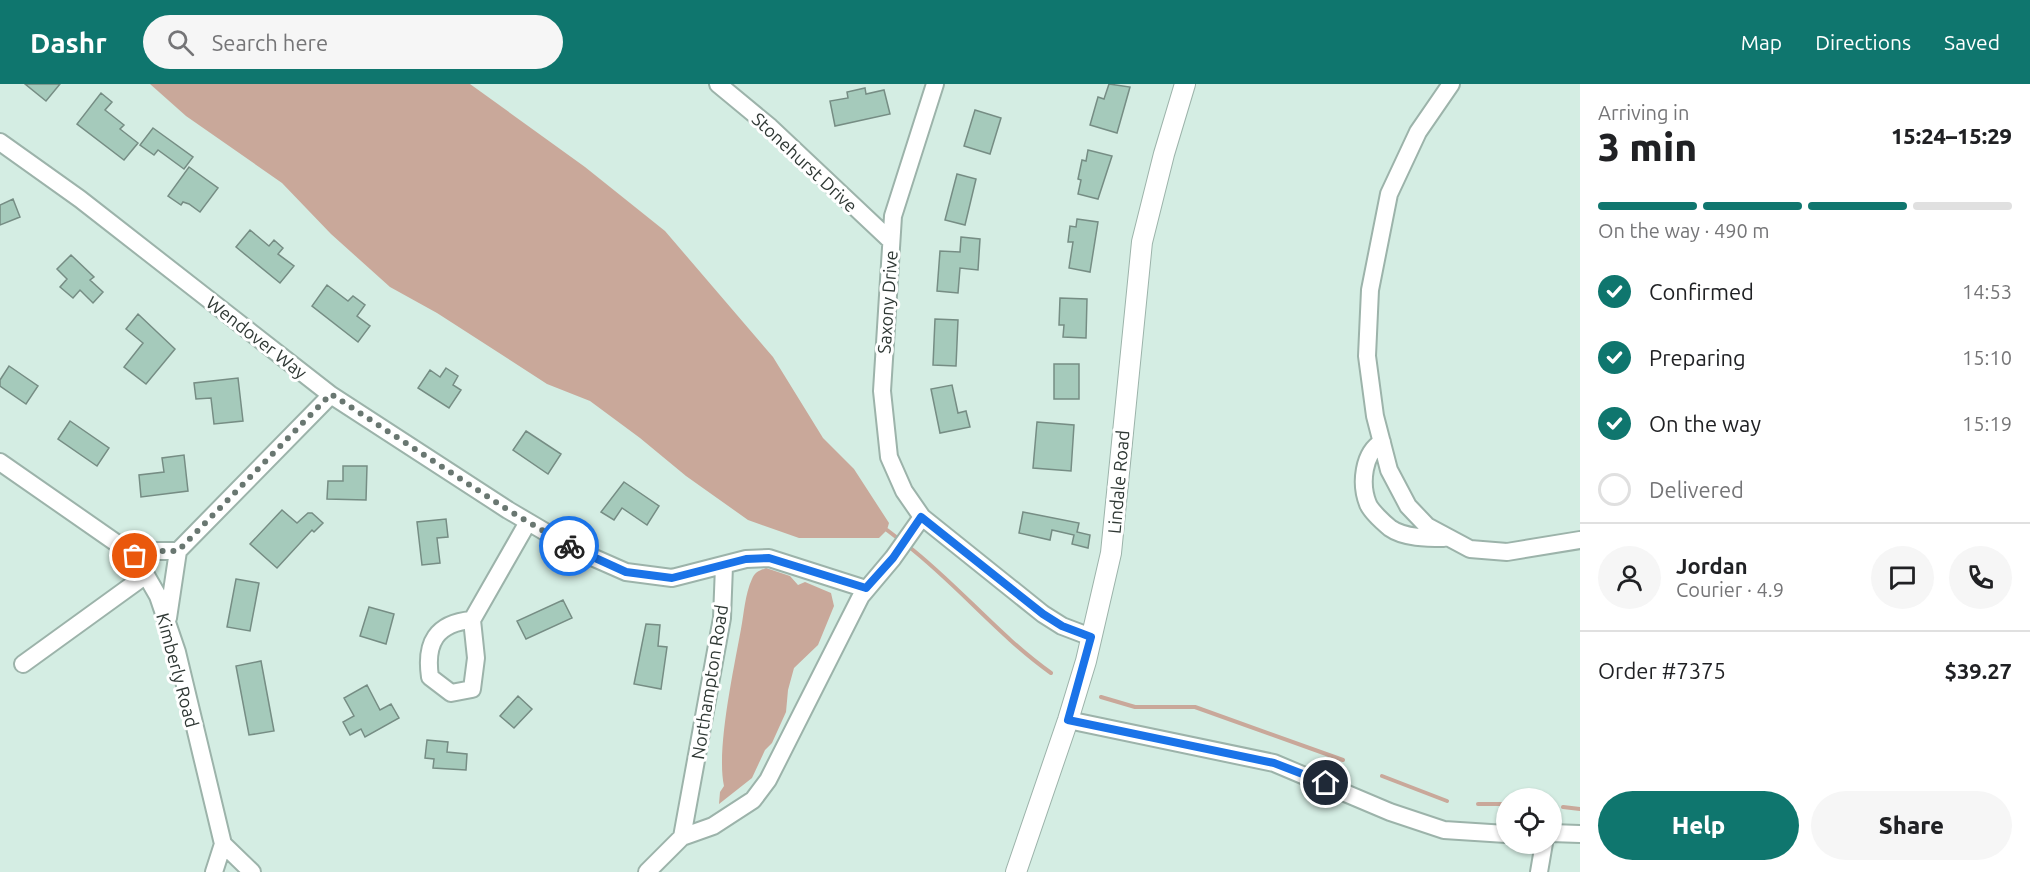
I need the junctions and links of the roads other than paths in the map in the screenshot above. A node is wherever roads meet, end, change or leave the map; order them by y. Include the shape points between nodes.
1 (718, 84) edge
2 (935, 84) edge
3 (1185, 84) edge
4 (1451, 84) edge
5 (0, 142) edge
6 (891, 241) junction
7 (331, 394) junction
8 (1382, 442) junction
9 (0, 462) edge
10 (528, 522) junction
11 (917, 523) junction
12 (1446, 538) junction
13 (1580, 540) edge
14 (128, 551) junction
15 (178, 551) junction
16 (724, 566) junction
17 (146, 575) junction
18 (866, 588) junction
19 (472, 620) dead end
20 (167, 622) junction
21 (1091, 637) junction
22 (22, 664) dead end
23 (1068, 720) junction
24 (1496, 833) edge
25 (1562, 833) edge
26 (1580, 834) edge
27 (682, 837) junction
28 (223, 844) junction
29 (1542, 854) edge
30 (214, 872) edge
31 (252, 872) edge
32 (647, 872) edge
33 (1016, 872) edge
34 (1539, 872) edge

1 - 6 street, Stonehurst Drive via 770,127
2 - 6 street, Saxony Drive via 893,216
3 - 21 street, Lindale Road via 1142,242 1111,553
4 - 8 street via 1418,132 1389,194 1370,290 1367,356 1374,416
5 - 7 street, Wendover Way via 80,199
6 - 11 street, Saxony Drive via 882,391 888,450
7 - 10 street, Wendover Way
7 - 15 street
8 - 12 street via 1389,470 1408,506 1427,526
8 - 12 street via 1372,448 1368,458 1363,483 1369,506 1391,529 1422,538
9 - 14 street, Kimberly Road
10 - 16 street, Wendover Way via 576,550 626,572 672,578
10 - 19 street
11 - 18 street
11 - 21 street via 1043,614
12 - 13 street via 1470,549 1507,552
14 - 15 street
14 - 17 street, Kimberly Road
15 - 20 street
16 - 18 street via 746,559 769,558
16 - 27 street, Northampton Road via 722,618
17 - 20 street, Kimberly Road
17 - 22 street
18 - 27 street via 768,780 753,800 713,826
20 - 28 street, Kimberly Road
21 - 23 street, Lindale Road
23 - 24 street via 1274,763 1390,812 1444,830
23 - 33 street, Lindale Road
25 - 26 street
27 - 32 street
28 - 30 street
28 - 31 street
29 - 34 street

